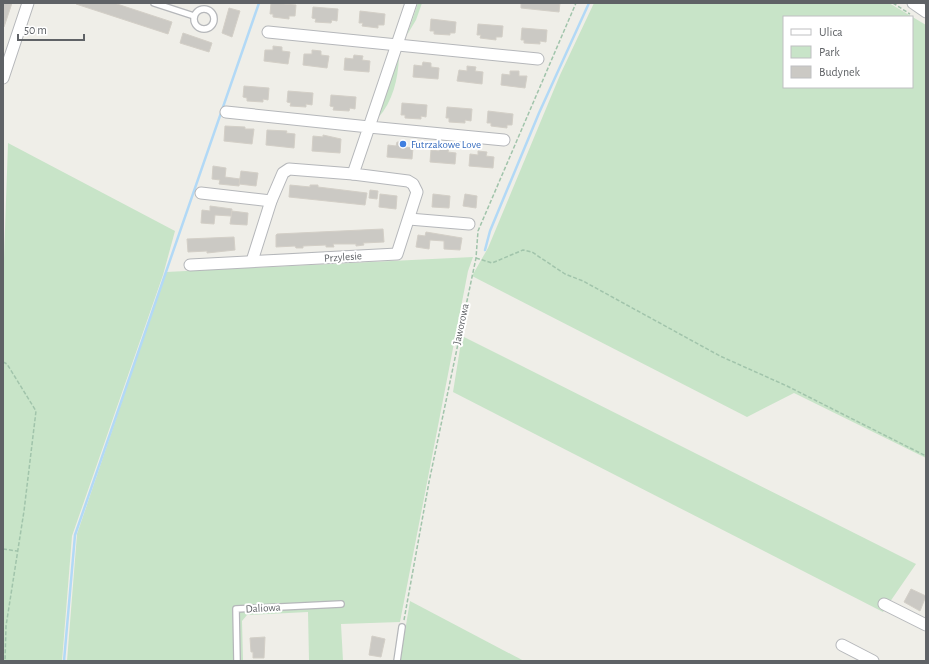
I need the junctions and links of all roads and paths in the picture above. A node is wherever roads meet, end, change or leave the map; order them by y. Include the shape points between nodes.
1 (28, 3) edge
2 (154, 3) edge
3 (411, 3) edge
4 (576, 3) edge
5 (913, 3) edge
6 (926, 12) edge
7 (194, 16) dead end
8 (268, 32) dead end
9 (397, 45) junction
10 (538, 59) dead end
11 (3, 78) edge
12 (226, 112) dead end
13 (369, 127) junction
14 (504, 140) dead end
15 (353, 174) junction
16 (201, 193) dead end
17 (271, 200) junction
18 (409, 219) junction
19 (469, 224) dead end
20 (476, 258) junction
21 (252, 261) junction
22 (190, 265) dead end
23 (3, 362) edge
24 (926, 456) edge
25 (3, 549) edge
26 (17, 551) junction
27 (341, 604) dead end
28 (884, 604) dead end
29 (926, 625) edge
30 (402, 627) joint
31 (842, 645) dead end
32 (5, 661) edge
33 (237, 661) edge
34 (397, 661) edge
35 (873, 661) edge

1 - 11 street
2 - 7 lane
3 - 9 street
4 - 20 path, Jaworowa via 481,221
5 - 6 street
8 - 9 street
9 - 10 street
9 - 13 street
12 - 13 street
13 - 14 street
13 - 15 street
15 - 17 street, Przylesie via 286,170 278,181
15 - 18 street, Przylesie via 408,181 413,184 417,192
16 - 17 street
17 - 21 street, Przylesie
18 - 19 street
18 - 21 street, Przylesie via 397,254
20 - 24 path via 492,263 523,250 532,252 565,274 583,281 720,356
20 - 30 path, Jaworowa via 429,482
21 - 22 street, Przylesie
23 - 26 path via 7,364 36,410
25 - 26 path
26 - 32 path via 6,626
27 - 33 lane, Daliowa via 236,609
28 - 29 street
30 - 34 lane
31 - 35 street

